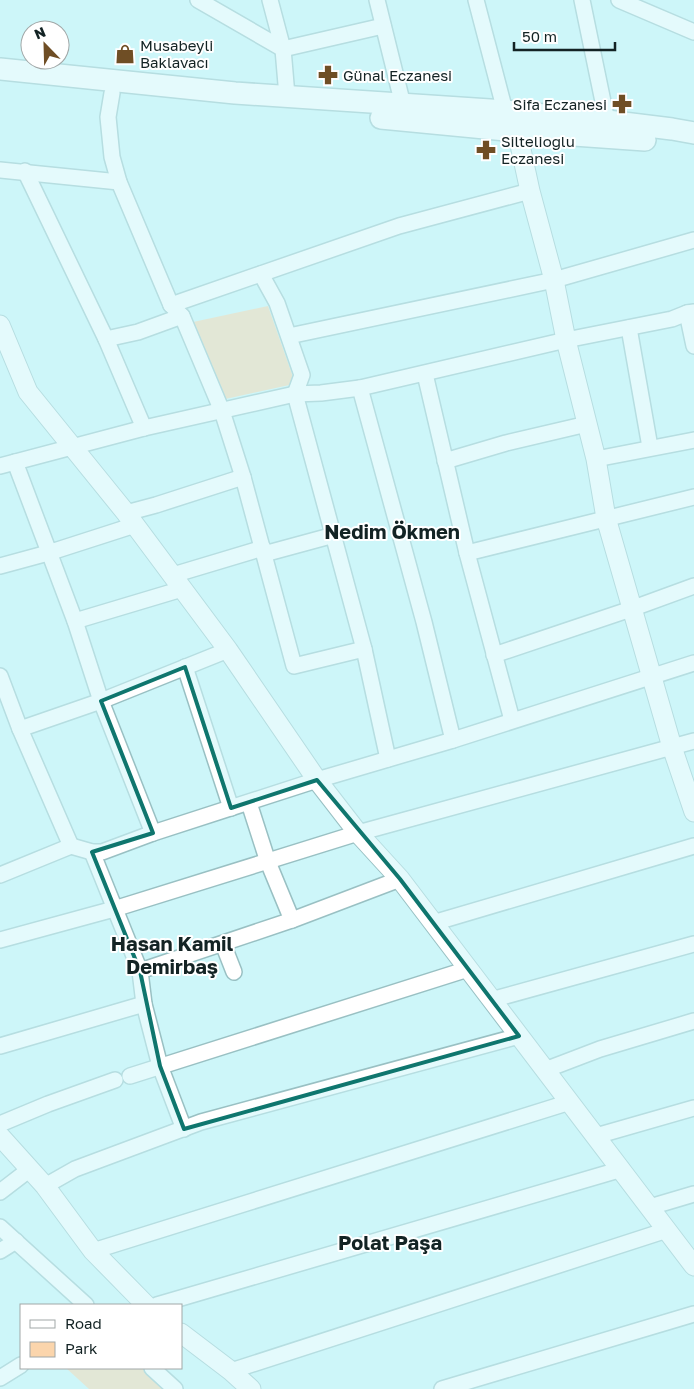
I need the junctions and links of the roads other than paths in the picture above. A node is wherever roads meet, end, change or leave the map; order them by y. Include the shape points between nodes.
1 (198, 0) edge
2 (270, 0) edge
3 (377, 0) edge
4 (476, 0) edge
5 (582, 0) edge
6 (619, 0) edge
7 (644, 0) edge
8 (651, 0) edge
9 (383, 26) junction
10 (694, 32) edge
11 (283, 49) junction
12 (0, 69) edge
13 (0, 82) edge
14 (112, 93) junction
15 (287, 96) junction
16 (403, 105) junction
17 (505, 111) junction
18 (607, 121) junction
19 (517, 131) junction
20 (694, 133) edge
21 (694, 147) edge
22 (0, 170) edge
23 (25, 172) junction
24 (119, 182) junction
25 (530, 191) junction
26 (694, 240) edge
27 (262, 274) junction
28 (554, 280) junction
29 (171, 304) junction
30 (690, 312) edge
31 (182, 316) junction
32 (0, 325) edge
33 (629, 328) junction
34 (290, 336) junction
35 (106, 339) junction
36 (566, 340) junction
37 (694, 346) edge
38 (425, 374) junction
39 (360, 388) junction
40 (295, 394) junction
41 (222, 411) junction
42 (587, 424) junction
43 (144, 428) junction
44 (694, 440) edge
45 (72, 447) junction
46 (650, 447) junction
47 (596, 459) junction
48 (446, 461) junction
49 (16, 462) junction
50 (0, 466) edge
51 (243, 477) junction
52 (694, 497) edge
53 (606, 518) junction
54 (131, 519) junction
55 (334, 535) junction
56 (264, 551) junction
57 (48, 553) junction
58 (467, 553) junction
59 (0, 566) edge
60 (177, 582) junction
61 (694, 586) edge
62 (632, 609) junction
63 (75, 621) junction
64 (364, 649) junction
65 (228, 650) junction
66 (494, 655) junction
67 (694, 663) edge
68 (185, 668) junction
69 (0, 676) edge
70 (652, 676) junction
71 (100, 701) junction
72 (512, 720) junction
73 (20, 729) junction
74 (453, 740) junction
75 (694, 741) edge
76 (672, 748) junction
77 (388, 759) junction
78 (317, 780) junction
79 (249, 803) junction
80 (231, 808) junction
81 (694, 812) edge
82 (153, 833) junction
83 (358, 833) junction
84 (71, 846) junction
85 (694, 846) edge
86 (92, 852) junction
87 (268, 862) junction
88 (0, 875) edge
89 (400, 880) junction
90 (114, 909) junction
91 (292, 920) junction
92 (433, 923) junction
93 (0, 940) edge
94 (223, 944) junction
95 (694, 944) edge
96 (468, 969) junction
97 (140, 971) junction
98 (234, 972) dead end
99 (491, 1000) junction
100 (144, 1004) junction
101 (694, 1021) edge
102 (519, 1036) junction
103 (0, 1046) edge
104 (160, 1066) junction
105 (546, 1070) junction
106 (130, 1076) dead end
107 (115, 1080) dead end
108 (570, 1102) junction
109 (694, 1108) edge
110 (0, 1124) edge
111 (184, 1129) junction
112 (0, 1136) edge
113 (596, 1136) junction
114 (30, 1169) junction
115 (622, 1169) junction
116 (45, 1186) junction
117 (0, 1192) edge
118 (694, 1194) edge
119 (650, 1207) junction
120 (0, 1227) edge
121 (667, 1230) junction
122 (16, 1242) junction
123 (0, 1251) edge
124 (93, 1251) junction
125 (694, 1266) edge
126 (85, 1304) edge
127 (145, 1304) edge
128 (160, 1304) edge
129 (694, 1314) edge
130 (182, 1334) edge
131 (20, 1366) edge
132 (153, 1369) edge
133 (231, 1371) junction
134 (0, 1378) edge
135 (175, 1389) edge
136 (251, 1389) edge
137 (442, 1389) edge

1 - 11 street
2 - 11 street
3 - 9 street
4 - 17 street
5 - 18 street
6 - 10 street
7 - 8 street
9 - 11 street
9 - 16 street
11 - 15 street
12 - 15 main road
13 - 14 main road
14 - 19 main road
14 - 24 street via 108,117 112,157
15 - 16 main road
16 - 17 main road
17 - 18 main road
18 - 20 main road
19 - 21 main road via 636,138
19 - 25 street
22 - 23 street
23 - 24 street
23 - 35 street
24 - 29 street
25 - 27 street via 399,226
25 - 28 street
26 - 28 street
27 - 29 street
27 - 34 street
28 - 34 street
28 - 36 street
29 - 31 street
30 - 33 street
30 - 37 street
31 - 35 street via 138,332
31 - 41 street
32 - 45 street via 28,392
33 - 36 street
33 - 46 street
34 - 40 street via 302,375
35 - 43 street
36 - 38 street
36 - 42 street
38 - 39 street
38 - 48 street
39 - 40 street
39 - 74 street
40 - 41 street
40 - 55 street
41 - 43 street
41 - 51 street
42 - 47 street
42 - 48 street
43 - 45 street
44 - 46 street
45 - 49 street
45 - 54 street
46 - 47 street
47 - 53 street
48 - 58 street
49 - 50 street
49 - 57 street
51 - 54 street via 165,502
51 - 56 street
52 - 53 street
53 - 58 street
53 - 62 street
54 - 57 street
54 - 60 street
55 - 56 street
55 - 64 street
56 - 60 street
56 - 64 street via 294,666
57 - 59 street
57 - 63 street
58 - 66 street
60 - 63 street
60 - 65 street
61 - 62 street
62 - 66 street
62 - 70 street
63 - 71 street
64 - 77 street
65 - 68 street
65 - 78 street
66 - 72 street
67 - 70 street
68 - 71 street
68 - 80 street
69 - 73 street
70 - 72 street
70 - 76 street
71 - 73 street
71 - 82 street
72 - 74 street
73 - 84 street
74 - 77 street
75 - 76 street
76 - 81 street
76 - 83 street
77 - 78 street
78 - 79 street
78 - 83 street
79 - 80 street
79 - 87 street
80 - 82 street
82 - 86 street via 102,852
83 - 87 street
83 - 89 street
84 - 86 street
84 - 88 street
85 - 92 street
86 - 90 street
87 - 90 street
87 - 91 street
89 - 91 street
89 - 92 street
90 - 93 street
90 - 97 street
91 - 94 street
92 - 96 street
94 - 97 street
94 - 98 street
95 - 99 street
96 - 99 street
96 - 104 street
97 - 100 street
99 - 102 street
100 - 103 street
100 - 104 street
101 - 105 street via 600,1049
102 - 105 street
102 - 111 street
104 - 106 street
104 - 111 street
105 - 108 street
107 - 110 street
108 - 113 street
108 - 124 street
109 - 113 street
111 - 116 street via 83,1166
112 - 114 street
113 - 115 street
114 - 116 street
114 - 117 street
115 - 119 street
115 - 128 street
116 - 124 street
118 - 119 street
119 - 121 street
120 - 122 street
121 - 125 street
121 - 133 street
122 - 123 street
122 - 126 street
124 - 127 street
129 - 137 street
130 - 133 street
131 - 134 street
132 - 135 street
133 - 136 street

